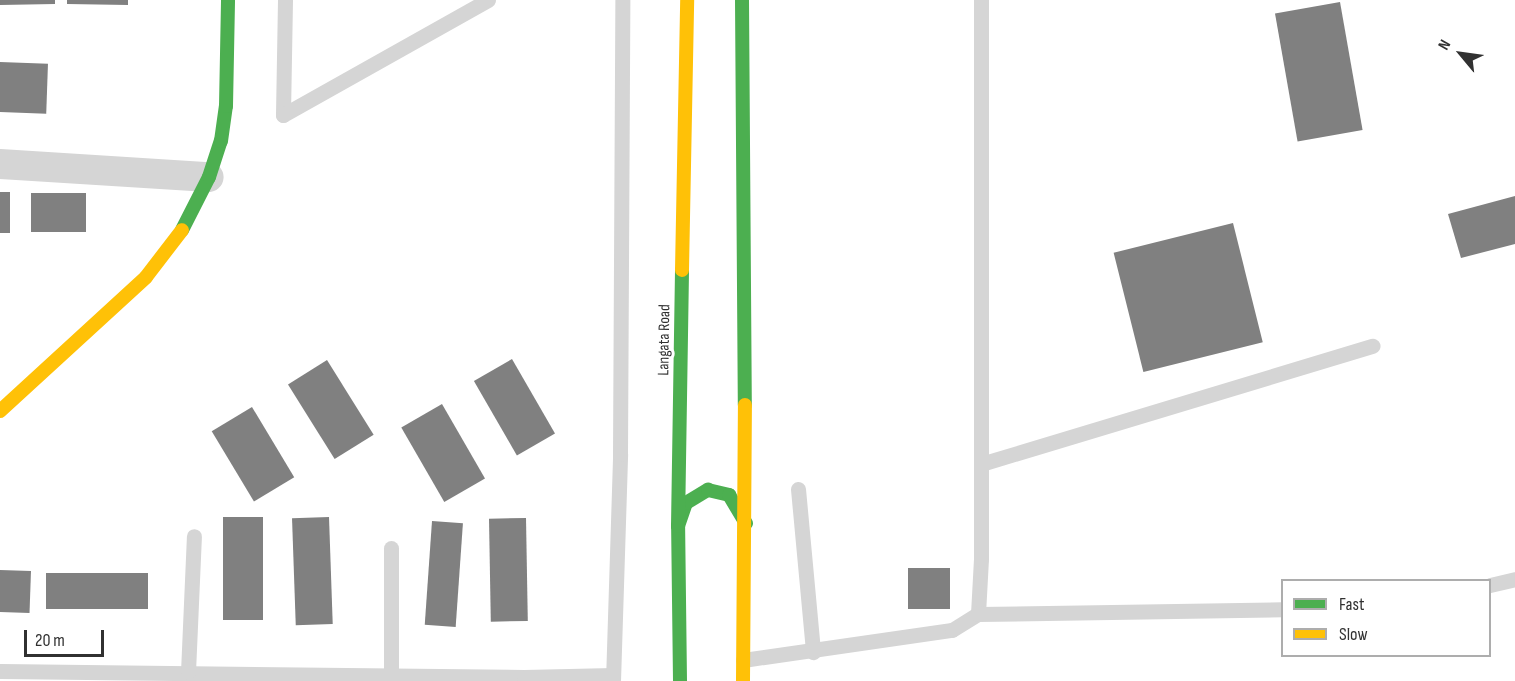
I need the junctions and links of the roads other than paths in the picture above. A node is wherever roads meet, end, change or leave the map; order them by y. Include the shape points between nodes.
1 (228, 0) edge
2 (285, 0) edge
3 (488, 0) edge
4 (622, 0) edge
5 (687, 0) edge
6 (742, 0) edge
7 (981, 0) edge
8 (0, 164) edge
9 (209, 177) junction
10 (1373, 346) dead end
11 (0, 411) edge
12 (981, 464) junction
13 (798, 489) dead end
14 (746, 523) junction
15 (678, 526) junction
16 (194, 536) dead end
17 (392, 548) dead end
18 (1515, 579) edge
19 (1491, 585) edge
20 (1281, 609) edge
21 (978, 614) junction
22 (813, 652) junction
23 (743, 660) junction
24 (0, 671) edge
25 (188, 672) junction
26 (391, 678) edge
27 (613, 678) edge
28 (680, 681) edge
29 (743, 681) edge

1 - 9 main road via 226,106
2 - 3 lane via 283,115
4 - 27 lane via 620,454
5 - 15 main road, Langata Road
6 - 14 main road
7 - 12 lane
8 - 9 street
9 - 11 main road via 183,228 146,278
10 - 12 lane
12 - 21 lane
13 - 22 lane
14 - 15 main road via 729,495 708,490 686,503
14 - 23 main road
15 - 28 main road, Langata Road
16 - 25 lane
17 - 26 lane
18 - 19 lane
20 - 21 lane
21 - 22 lane via 952,630
22 - 23 lane
23 - 29 main road
24 - 25 lane
25 - 26 lane
26 - 27 lane

